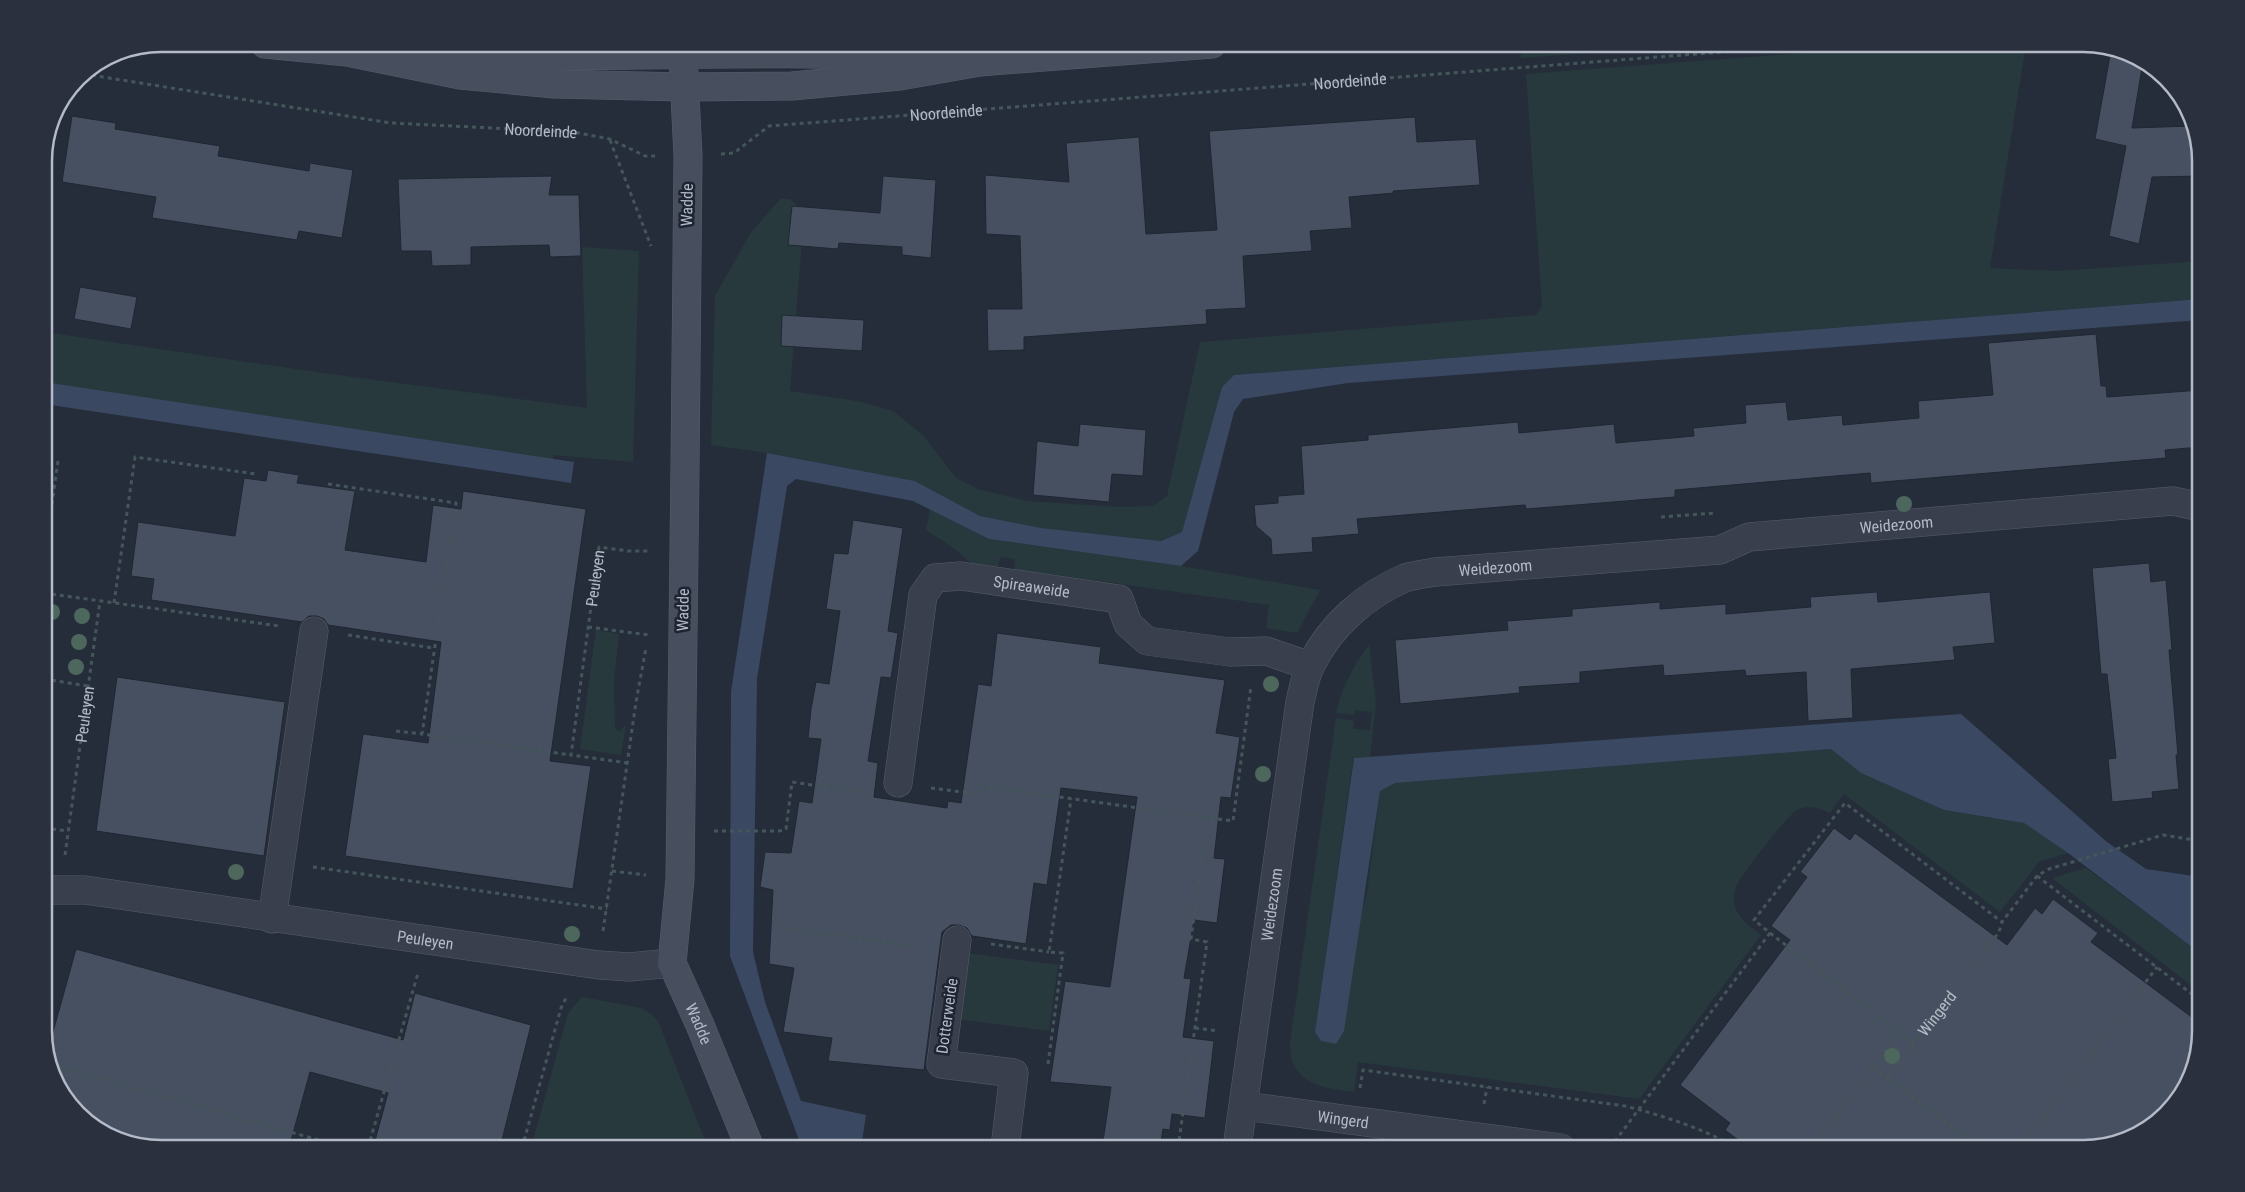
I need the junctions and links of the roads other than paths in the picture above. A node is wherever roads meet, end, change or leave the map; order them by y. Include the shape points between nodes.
1 (348, 52) joint
2 (1109, 52) edge
3 (683, 55) junction
4 (980, 62) junction
5 (684, 88) junction
6 (2192, 505) edge
7 (314, 630) road end
8 (1310, 666) junction
9 (910, 785) road end
10 (53, 890) edge
11 (272, 919) junction
12 (957, 940) road end
13 (672, 963) junction
14 (1244, 1106) junction
15 (747, 1140) edge
16 (1006, 1140) edge
17 (1238, 1140) edge
18 (1500, 1140) edge

1 - 3 main road via 479,56
1 - 5 main road via 460,75 554,84
2 - 4 main road
3 - 4 main road via 893,56
3 - 5 main road, Wadde
4 - 5 main road via 900,76 812,84
5 - 13 main road, Wadde via 688,156 680,879
6 - 8 street, Weidezoom via 2173,501 1749,537 1720,550 1435,572 1406,578 1376,593 1342,619
7 - 11 street
8 - 9 street, Spireaweide via 1266,651 1230,652 1147,641 1128,624 1119,599 960,576 936,578 924,595
8 - 14 street, Weidezoom via 1300,702
10 - 11 street, Peuleyen via 85,890
11 - 13 street, Peuleyen via 589,963 630,967
12 - 16 street, Dotterweide via 941,1064 1014,1074
13 - 15 main road, Wadde
14 - 17 street, Weidezoom
14 - 18 street, Wingerd

